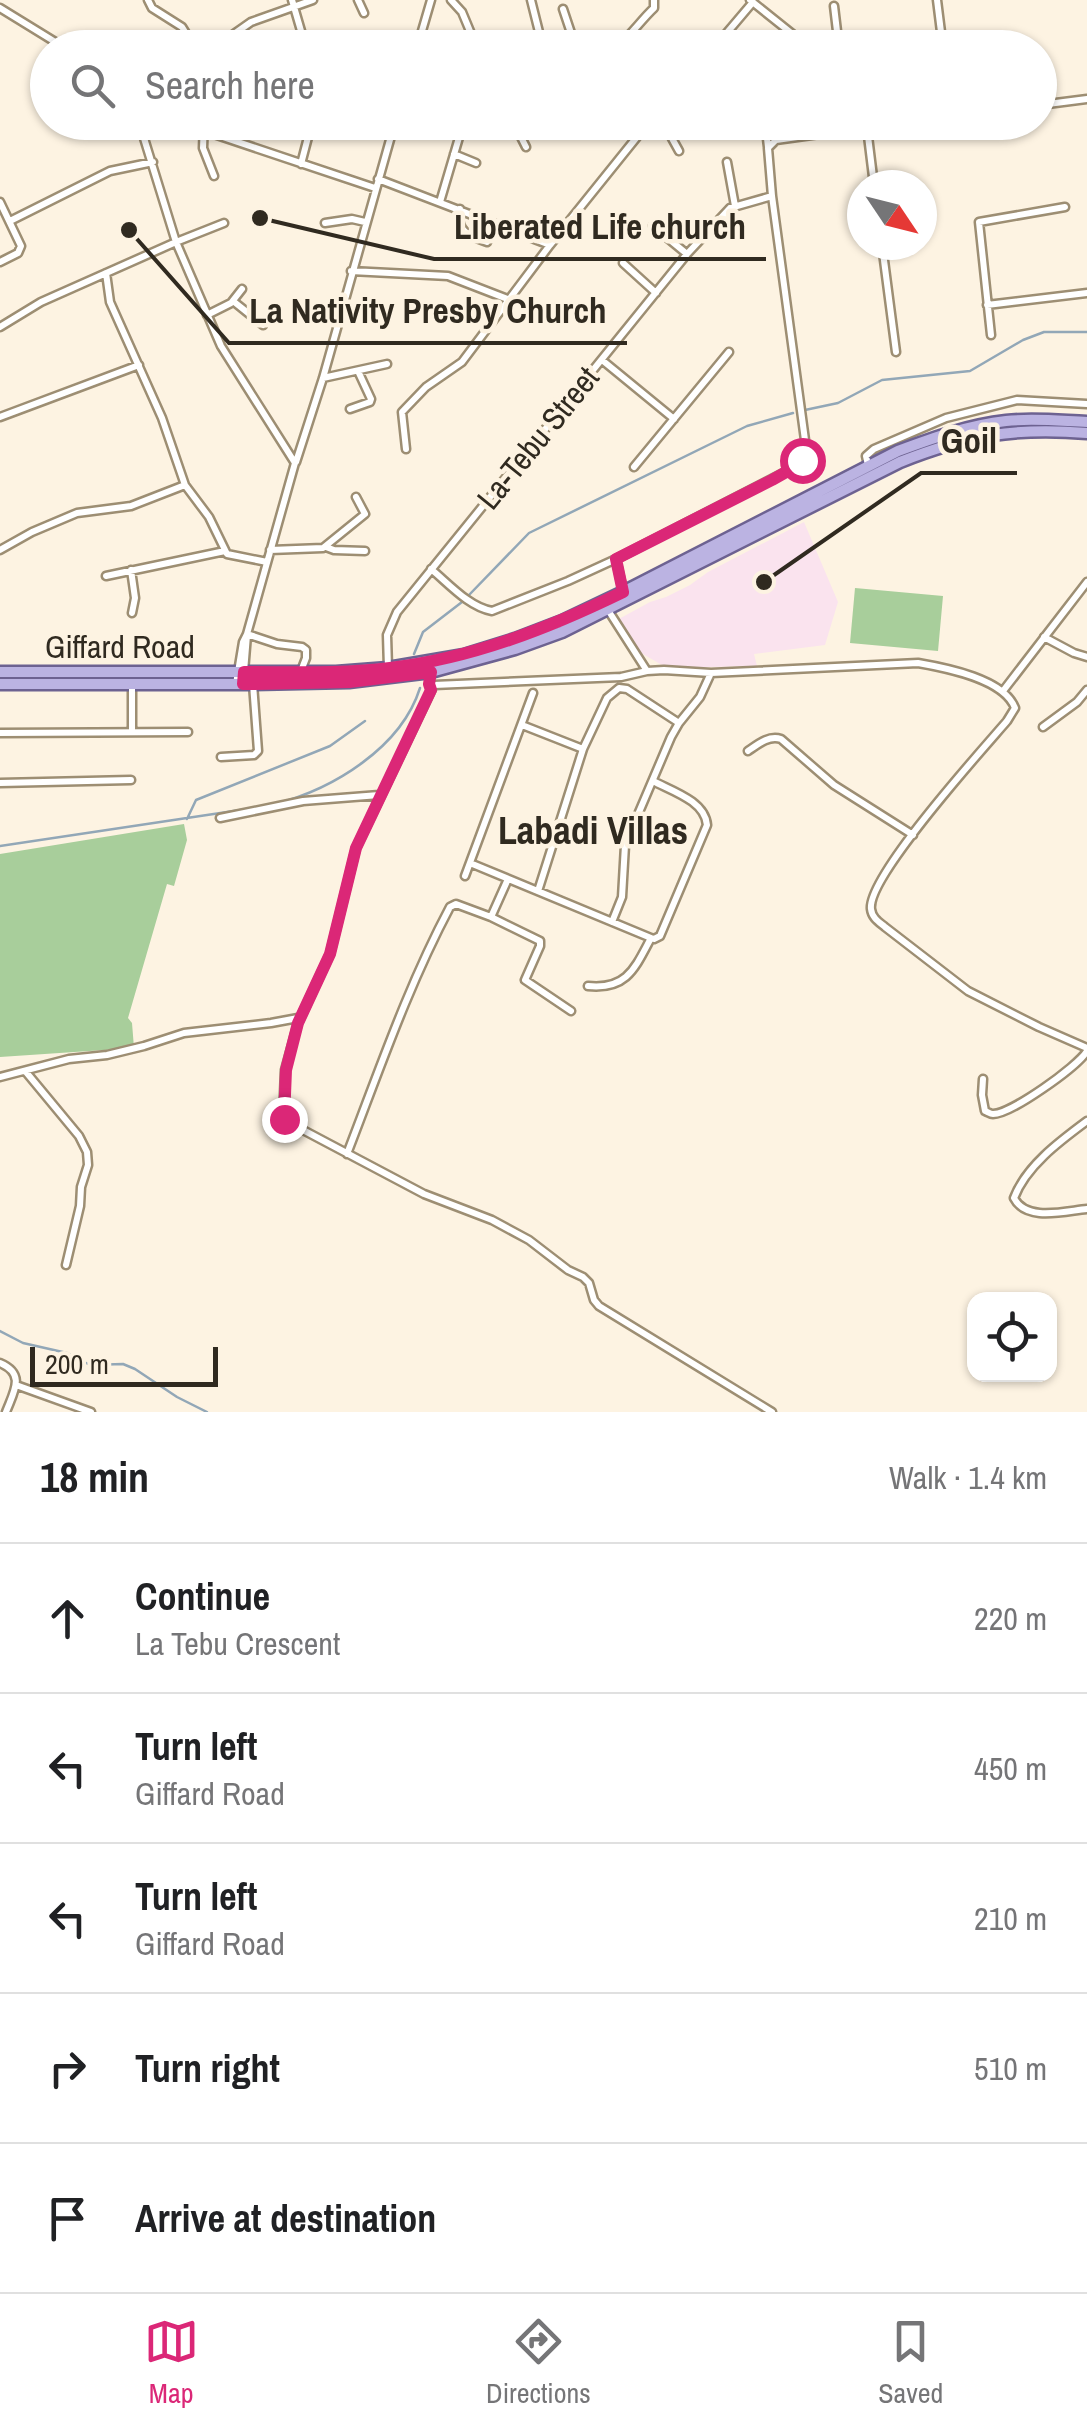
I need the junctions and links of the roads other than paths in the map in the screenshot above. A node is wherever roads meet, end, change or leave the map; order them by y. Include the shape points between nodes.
1 (148, 0) edge
2 (314, 0) edge
3 (358, 0) edge
4 (431, 0) edge
5 (451, 0) edge
6 (530, 0) edge
7 (654, 0) edge
8 (938, 0) edge
9 (752, 1) edge
10 (293, 4) edge
11 (834, 6) dead end
12 (0, 8) edge
13 (564, 9) dead end
14 (364, 12) dead end
15 (35, 30) edge
16 (184, 30) edge
17 (237, 30) edge
18 (301, 30) edge
19 (422, 30) edge
20 (469, 30) edge
21 (538, 30) edge
22 (570, 30) edge
23 (634, 30) edge
24 (729, 30) edge
25 (788, 30) edge
26 (837, 30) edge
27 (941, 30) edge
28 (1087, 100) edge
29 (1057, 103) edge
30 (145, 140) edge
31 (203, 140) edge
32 (228, 140) edge
33 (307, 140) edge
34 (390, 140) edge
35 (458, 140) edge
36 (522, 140) edge
37 (633, 140) edge
38 (673, 140) edge
39 (767, 140) edge
40 (776, 140) edge
41 (868, 140) edge
42 (526, 147) dead end
43 (768, 148) junction
44 (679, 150) dead end
45 (454, 154) junction
46 (152, 162) junction
47 (727, 162) dead end
48 (476, 163) dead end
49 (301, 164) junction
50 (872, 170) edge
51 (214, 176) dead end
52 (378, 178) junction
53 (375, 188) junction
54 (772, 196) junction
55 (0, 202) edge
56 (440, 202) junction
57 (735, 206) junction
58 (1066, 207) dead end
59 (460, 209) junction
60 (10, 221) junction
61 (365, 222) junction
62 (224, 223) dead end
63 (325, 223) dead end
64 (654, 226) dead end
65 (176, 242) junction
66 (488, 242) dead end
67 (550, 245) junction
68 (687, 254) junction
69 (884, 260) edge
70 (0, 262) edge
71 (623, 263) dead end
72 (351, 271) junction
73 (106, 273) junction
74 (242, 289) dead end
75 (1087, 292) edge
76 (656, 293) junction
77 (510, 300) junction
78 (232, 302) junction
79 (987, 305) junction
80 (207, 315) junction
81 (263, 325) dead end
82 (0, 327) edge
83 (991, 334) dead end
84 (729, 352) dead end
85 (896, 352) dead end
86 (602, 360) junction
87 (387, 364) dead end
88 (139, 365) junction
89 (358, 371) junction
90 (323, 378) junction
91 (1087, 404) edge
92 (350, 409) dead end
93 (0, 417) edge
94 (675, 420) junction
95 (1087, 422) edge
96 (1087, 433) edge
97 (406, 449) dead end
98 (295, 464) junction
99 (868, 466) junction
100 (634, 467) dead end
101 (185, 486) junction
102 (356, 497) dead end
103 (325, 546) junction
104 (0, 550) edge
105 (270, 550) junction
106 (365, 551) dead end
107 (225, 552) junction
108 (616, 559) junction
109 (267, 562) junction
110 (432, 569) junction
111 (131, 570) junction
112 (106, 576) dead end
113 (1087, 582) edge
114 (623, 592) junction
115 (608, 610) junction
116 (132, 613) dead end
117 (247, 634) junction
118 (1044, 638) junction
119 (1087, 657) edge
120 (388, 668) junction
121 (647, 671) junction
122 (0, 672) edge
123 (301, 672) junction
124 (431, 672) junction
125 (711, 673) junction
126 (243, 679) junction
127 (0, 684) edge
128 (132, 685) junction
129 (431, 690) junction
130 (1087, 690) edge
131 (1003, 691) junction
132 (532, 693) dead end
133 (679, 722) junction
134 (522, 725) junction
135 (1043, 727) dead end
136 (132, 732) junction
137 (188, 732) dead end
138 (0, 733) edge
139 (583, 750) junction
140 (748, 751) dead end
141 (221, 757) dead end
142 (131, 780) dead end
143 (653, 781) junction
144 (0, 782) edge
145 (380, 795) junction
146 (220, 818) dead end
147 (912, 835) junction
148 (470, 863) junction
149 (465, 876) dead end
150 (508, 880) junction
151 (538, 891) junction
152 (491, 916) junction
153 (612, 922) junction
154 (651, 938) junction
155 (588, 986) dead end
156 (571, 1011) dead end
157 (300, 1018) junction
158 (1087, 1050) edge
159 (26, 1072) junction
160 (0, 1077) edge
161 (983, 1080) dead end
162 (1087, 1121) edge
163 (347, 1154) junction
164 (1087, 1209) edge
165 (66, 1265) dead end
166 (0, 1363) edge
167 (16, 1385) junction
168 (6, 1412) edge
169 (91, 1412) edge
170 (772, 1412) edge

1 - 16 street
2 - 10 street
3 - 14 street
4 - 19 street
5 - 20 street
6 - 21 street
7 - 23 street
8 - 27 street
9 - 24 street
9 - 25 street
10 - 17 street
10 - 18 street
11 - 26 street
12 - 15 street
13 - 22 street
28 - 29 street
30 - 46 street
31 - 51 street
32 - 49 street
33 - 49 street
34 - 52 street
35 - 45 street
36 - 42 street
37 - 67 street
38 - 44 street
39 - 43 street
40 - 43 street
41 - 50 street
43 - 54 street
45 - 48 street
45 - 56 street
46 - 60 street via 110,172
46 - 65 street
47 - 57 street
49 - 53 street
52 - 53 street
52 - 56 street
53 - 61 street
54 - 57 street, La-Tebu Street
54 - 108 street via 805,440 802,460
55 - 60 street
56 - 59 street
57 - 68 street, La-Tebu Street
58 - 79 street via 979,222
59 - 66 street via 465,234
59 - 67 street
60 - 70 street via 21,250
61 - 63 street
61 - 72 street
62 - 65 street
64 - 68 street
65 - 73 street
65 - 80 street
67 - 77 street
68 - 76 street, La-Tebu Street
69 - 85 street
71 - 76 street
72 - 77 street via 448,276
72 - 90 street
73 - 82 street
73 - 88 street via 110,302
74 - 78 street
75 - 79 street
76 - 86 street, La-Tebu Street
77 - 97 street via 462,362 402,412
78 - 80 street
78 - 81 street
79 - 83 street
80 - 98 street
84 - 94 street
86 - 94 street
86 - 110 street, La-Tebu Street
87 - 89 street
88 - 93 street
88 - 101 street
89 - 90 street
89 - 92 street via 371,399
90 - 98 street
91 - 99 street via 1018,400 946,418 874,450 866,456
94 - 100 street
95 - 99 main road, Giffard Road via 976,426
96 - 115 main road, Giffard Road via 1026,430 941,446
98 - 105 street
99 - 114 main road, Giffard Road
101 - 104 street via 131,506 76,514
101 - 107 street via 210,517
102 - 103 street via 366,514
103 - 105 street
103 - 106 street
105 - 109 street
107 - 109 street
107 - 111 street
108 - 110 street via 492,611
108 - 114 street
109 - 117 street
110 - 120 street, La-Tebu Street via 388,628
111 - 112 street
111 - 116 street
113 - 118 street
114 - 120 main road, Giffard Road via 514,640
115 - 121 street
115 - 124 main road, Giffard Road via 515,649
117 - 123 street via 302,647
117 - 126 street
118 - 119 street
118 - 131 street
120 - 123 main road, Giffard Road
121 - 125 street
121 - 129 street via 437,683
122 - 126 main road, Giffard Road
123 - 126 main road, Giffard Road
124 - 126 main road, Giffard Road via 349,682
124 - 129 street
125 - 131 street via 918,662
125 - 133 street
126 - 128 main road, Giffard Road
126 - 141 street via 258,752
127 - 128 main road, Giffard Road
128 - 136 street
129 - 145 street
130 - 135 street
131 - 147 street via 1015,708
132 - 134 street
133 - 139 street via 620,688 607,698
133 - 143 street
134 - 139 street
134 - 148 street
136 - 137 street
136 - 138 street
139 - 151 street
140 - 147 street via 781,738 834,785
142 - 144 street
143 - 153 street via 625,845 622,896
143 - 154 street via 700,807 707,825 660,936
145 - 146 street
145 - 157 street via 352,861 330,954
147 - 158 street via 872,901 874,918 968,991
148 - 149 street
148 - 150 street
150 - 151 street
150 - 152 street
151 - 153 street
152 - 156 street via 540,941 525,980
152 - 163 street via 450,907
153 - 154 street
154 - 155 street via 630,976 605,988
157 - 159 street via 184,1034
157 - 163 street via 283,1117
158 - 161 street via 1063,1075 993,1114 985,1111
159 - 160 street
159 - 165 street via 87,1152
162 - 164 street via 1034,1166 1014,1198 1029,1212
163 - 170 street via 539,1246 590,1283 599,1306
166 - 167 street via 12,1368
167 - 168 street
167 - 169 street

